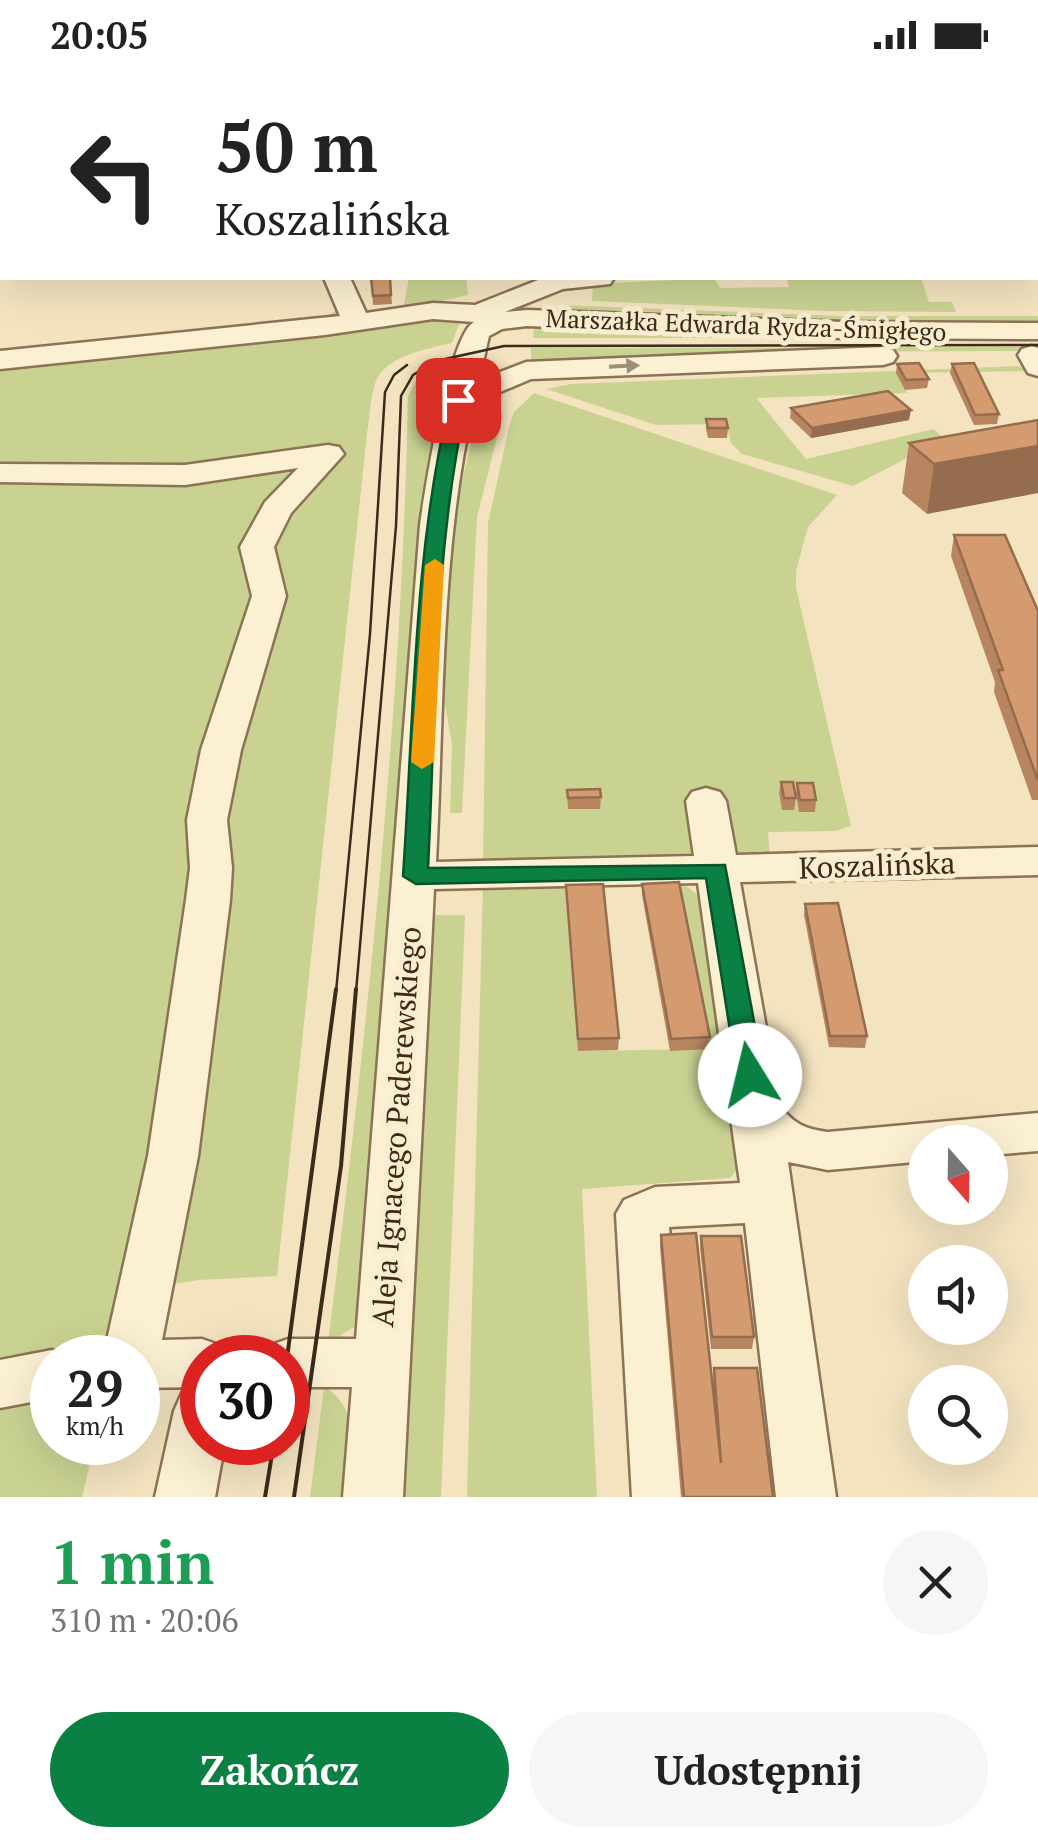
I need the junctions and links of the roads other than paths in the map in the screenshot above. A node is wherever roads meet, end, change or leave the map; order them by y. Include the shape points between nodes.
1 (338, 280) edge
2 (581, 280) edge
3 (550, 283) edge
4 (488, 318) junction
5 (563, 320) junction
6 (356, 322) junction
7 (472, 350) junction
8 (1037, 352) edge
9 (0, 360) edge
10 (526, 371) junction
11 (458, 400) junction
12 (0, 472) edge
13 (706, 801) dead end
14 (1038, 861) edge
15 (717, 870) junction
16 (416, 876) junction
17 (756, 1109) junction
18 (1038, 1132) edge
19 (766, 1202) junction
20 (136, 1335) edge
21 (310, 1363) edge
22 (381, 1363) junction
23 (30, 1378) edge
24 (0, 1384) edge
25 (192, 1465) edge
26 (186, 1497) edge
27 (373, 1497) edge
28 (662, 1497) edge
29 (806, 1497) edge

1 - 6 street
2 - 3 street
3 - 4 street
3 - 5 street
4 - 5 street, Marszałka Edwarda Rydza-Śmigłego
4 - 6 street, Marszałka Edwarda Rydza-Śmigłego via 432,300
4 - 7 street
5 - 8 street, Marszałka Edwarda Rydza-Śmigłego via 843,330
6 - 9 street, Marszałka Edwarda Rydza-Śmigłego
7 - 10 street, Marszałka Edwarda Rydza-Śmigłego
7 - 11 street
10 -> 8 street, Marszałka Edwarda Rydza-Śmigłego
10 - 11 street, Marszałka Edwarda Rydza-Śmigłego
11 - 16 street, Aleja Ignacego Paderewskiego via 437,525
12 - 20 street via 185,475 328,454 277,508 257,547 269,596 221,750 207,820 212,868 173,1156
13 - 15 street
14 - 15 street, Koszalińska
15 - 16 street, Koszalińska
15 - 17 street
16 - 22 street, Aleja Ignacego Paderewskiego
17 - 18 street via 772,1136 828,1151
17 - 19 street
19 - 28 street via 655,1207 642,1214
19 - 29 street
21 - 22 street
22 - 27 street, Aleja Ignacego Paderewskiego
23 - 24 street
25 - 26 street

